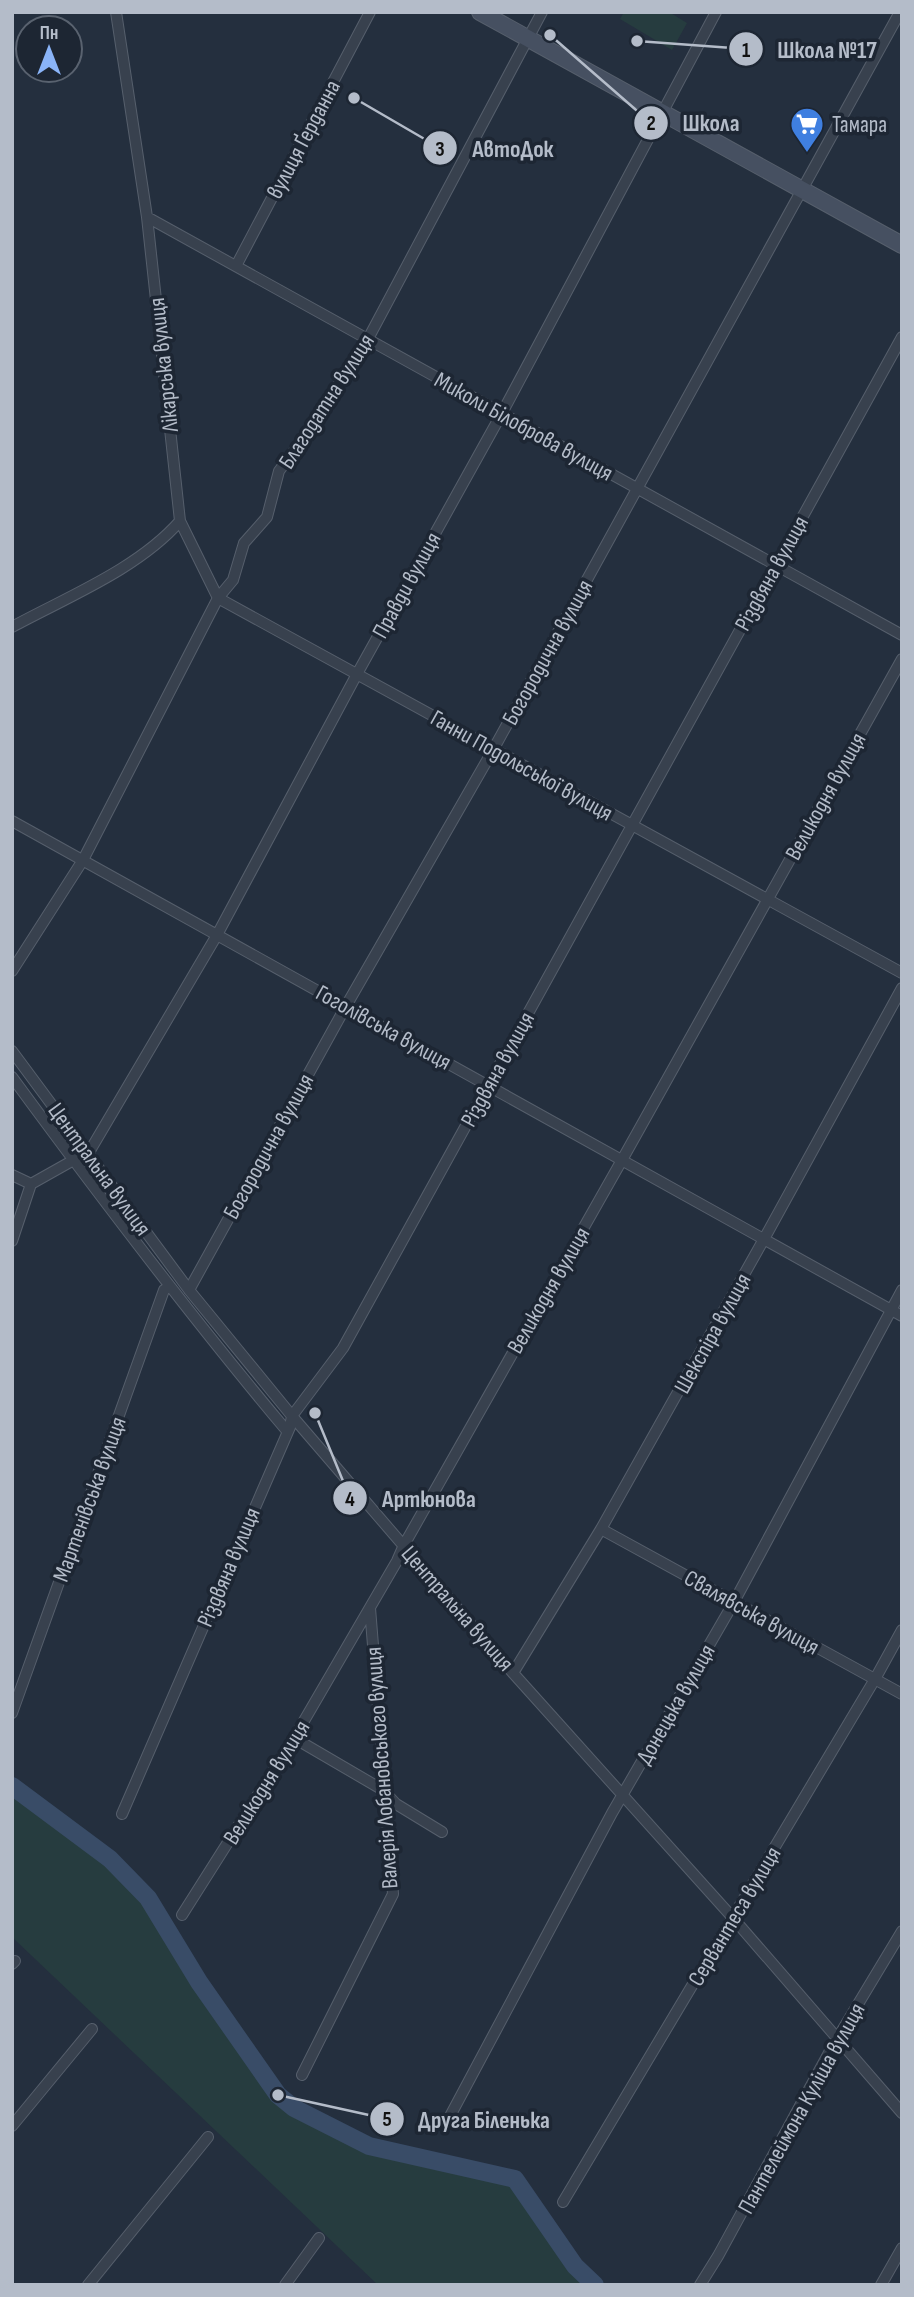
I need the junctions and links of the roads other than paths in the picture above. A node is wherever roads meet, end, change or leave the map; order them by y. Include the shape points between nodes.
1 (116, 12) edge
2 (370, 12) edge
3 (480, 12) edge
4 (542, 12) edge
5 (716, 12) edge
6 (900, 12) edge
7 (528, 38) junction
8 (661, 112) junction
9 (803, 190) junction
10 (147, 217) junction
11 (902, 245) edge
12 (236, 266) junction
13 (902, 337) edge
14 (368, 339) junction
15 (502, 413) junction
16 (637, 488) junction
17 (180, 521) junction
18 (776, 565) junction
19 (218, 598) junction
20 (12, 627) edge
21 (902, 635) edge
22 (902, 659) edge
23 (357, 674) junction
24 (494, 749) junction
25 (12, 821) edge
26 (632, 825) junction
27 (83, 860) junction
28 (768, 899) junction
29 (217, 934) junction
30 (12, 971) edge
31 (902, 973) edge
32 (902, 988) edge
33 (345, 1006) junction
34 (12, 1051) edge
35 (12, 1077) edge
36 (488, 1085) junction
37 (88, 1154) junction
38 (73, 1159) junction
39 (622, 1160) junction
40 (12, 1175) edge
41 (31, 1184) junction
42 (764, 1239) junction
43 (12, 1241) edge
44 (169, 1287) junction
45 (189, 1290) junction
46 (902, 1290) edge
47 (891, 1310) junction
48 (902, 1316) edge
49 (292, 1416) junction
50 (287, 1431) junction
51 (601, 1529) junction
52 (404, 1545) junction
53 (734, 1602) junction
54 (370, 1608) junction
55 (902, 1630) edge
56 (513, 1673) junction
57 (875, 1679) junction
58 (902, 1695) edge
59 (12, 1713) edge
60 (294, 1738) junction
61 (383, 1790) junction
62 (622, 1797) junction
63 (122, 1814) dead end
64 (442, 1832) dead end
65 (182, 1915) dead end
66 (733, 1918) junction
67 (902, 1931) edge
68 (92, 2029) dead end
69 (837, 2039) junction
70 (302, 2076) dead end
71 (902, 2113) edge
72 (449, 2118) dead end
73 (12, 2126) edge
74 (208, 2137) dead end
75 (563, 2202) dead end
76 (319, 2238) dead end
77 (902, 2248) edge
78 (88, 2285) edge
79 (285, 2285) edge
80 (700, 2285) edge
81 (881, 2285) edge

1 - 10 street, Лікарська вулиця
2 - 12 street, вулиця Ґерданна
3 - 7 street
4 - 7 street, Благодатна вулиця
5 - 8 street, Правди вулиця
6 - 9 street, Богородична вулиця
7 - 8 street
7 - 14 street, Благодатна вулиця
8 - 9 street
8 - 15 street, Правди вулиця
9 - 11 street
9 - 16 street, Богородична вулиця
10 - 12 street, Миколи Білоброва вулиця
10 - 17 street, Лікарська вулиця
12 - 14 street, Миколи Білоброва вулиця
13 - 18 street, Різдвяна вулиця
14 - 15 street, Миколи Білоброва вулиця
14 - 19 street, Благодатна вулиця via 279,471 267,517 244,543 233,580
15 - 16 street, Миколи Білоброва вулиця
15 - 23 street, Правди вулиця
16 - 18 street, Миколи Білоброва вулиця
16 - 24 street, Богородична вулиця
17 - 19 street
17 - 20 street via 166,537 120,569
18 - 21 street, Миколи Білоброва вулиця
18 - 26 street, Різдвяна вулиця
19 - 23 street, Ганни Подольської вулиця
19 - 27 street, Благодатна вулиця
22 - 28 street, Великодня вулиця
23 - 24 street, Ганни Подольської вулиця
23 - 29 street, Правди вулиця
24 - 26 street, Ганни Подольської вулиця
24 - 33 street, Богородична вулиця
25 - 27 street, Гоголівська вулиця
26 - 28 street, Ганни Подольської вулиця
26 - 36 street, Різдвяна вулиця
27 - 29 street, Гоголівська вулиця
27 - 30 street, Благодатна вулиця
28 - 31 street, Ганни Подольської вулиця
28 - 39 street, Великодня вулиця
29 - 33 street, Гоголівська вулиця
29 - 37 street, Правди вулиця
32 - 42 street, Шекспіра вулиця
33 - 36 street, Гоголівська вулиця
33 - 45 street, Богородична вулиця
34 - 37 street, Центральна вулиця
35 - 38 street, Центральна вулиця
36 - 39 street, Гоголівська вулиця
36 - 49 street, Різдвяна вулиця via 343,1348
37 - 38 street
37 - 45 street, Центральна вулиця
38 - 41 street
38 - 44 street, Центральна вулиця
39 - 42 street, Гоголівська вулиця
39 - 52 street, Великодня вулиця
40 - 41 street
41 - 43 street
42 - 47 street, Гоголівська вулиця
42 - 51 street, Шекспіра вулиця
44 - 50 street, Центральна вулиця
44 - 59 street, Мартенівська вулиця via 164,1290
45 - 49 street, Центральна вулиця
46 - 47 street, Донецька вулиця
47 - 48 street, Гоголівська вулиця
47 - 53 street, Донецька вулиця
49 - 50 street, Різдвяна вулиця
49 - 52 street, Центральна вулиця
50 - 63 street, Різдвяна вулиця
51 - 53 street, Свалявська вулиця
51 - 56 street, Шекспіра вулиця
52 - 54 street, Великодня вулиця
52 - 56 street, Центральна вулиця
53 - 57 street, Свалявська вулиця
53 - 62 street, Донецька вулиця
54 - 60 street, Великодня вулиця
54 - 61 street, Валерія Лобановського вулиця
55 - 57 street, Сервантеса вулиця
56 - 62 street, Центральна вулиця
57 - 58 street, Свалявська вулиця
57 - 66 street, Сервантеса вулиця
60 - 61 street
60 - 65 street, Великодня вулиця
61 - 64 street via 396,1804
61 - 70 street, Валерія Лобановського вулиця via 393,1894
62 - 66 street, Центральна вулиця
62 - 72 street, Донецька вулиця
66 - 69 street, Центральна вулиця
66 - 75 street, Сервантеса вулиця
67 - 69 street, Пантелеймона Куліша вулиця
68 - 73 street
69 - 71 street, Центральна вулиця
69 - 80 street, Пантелеймона Куліша вулиця
74 - 78 street
76 - 79 street
77 - 81 street

